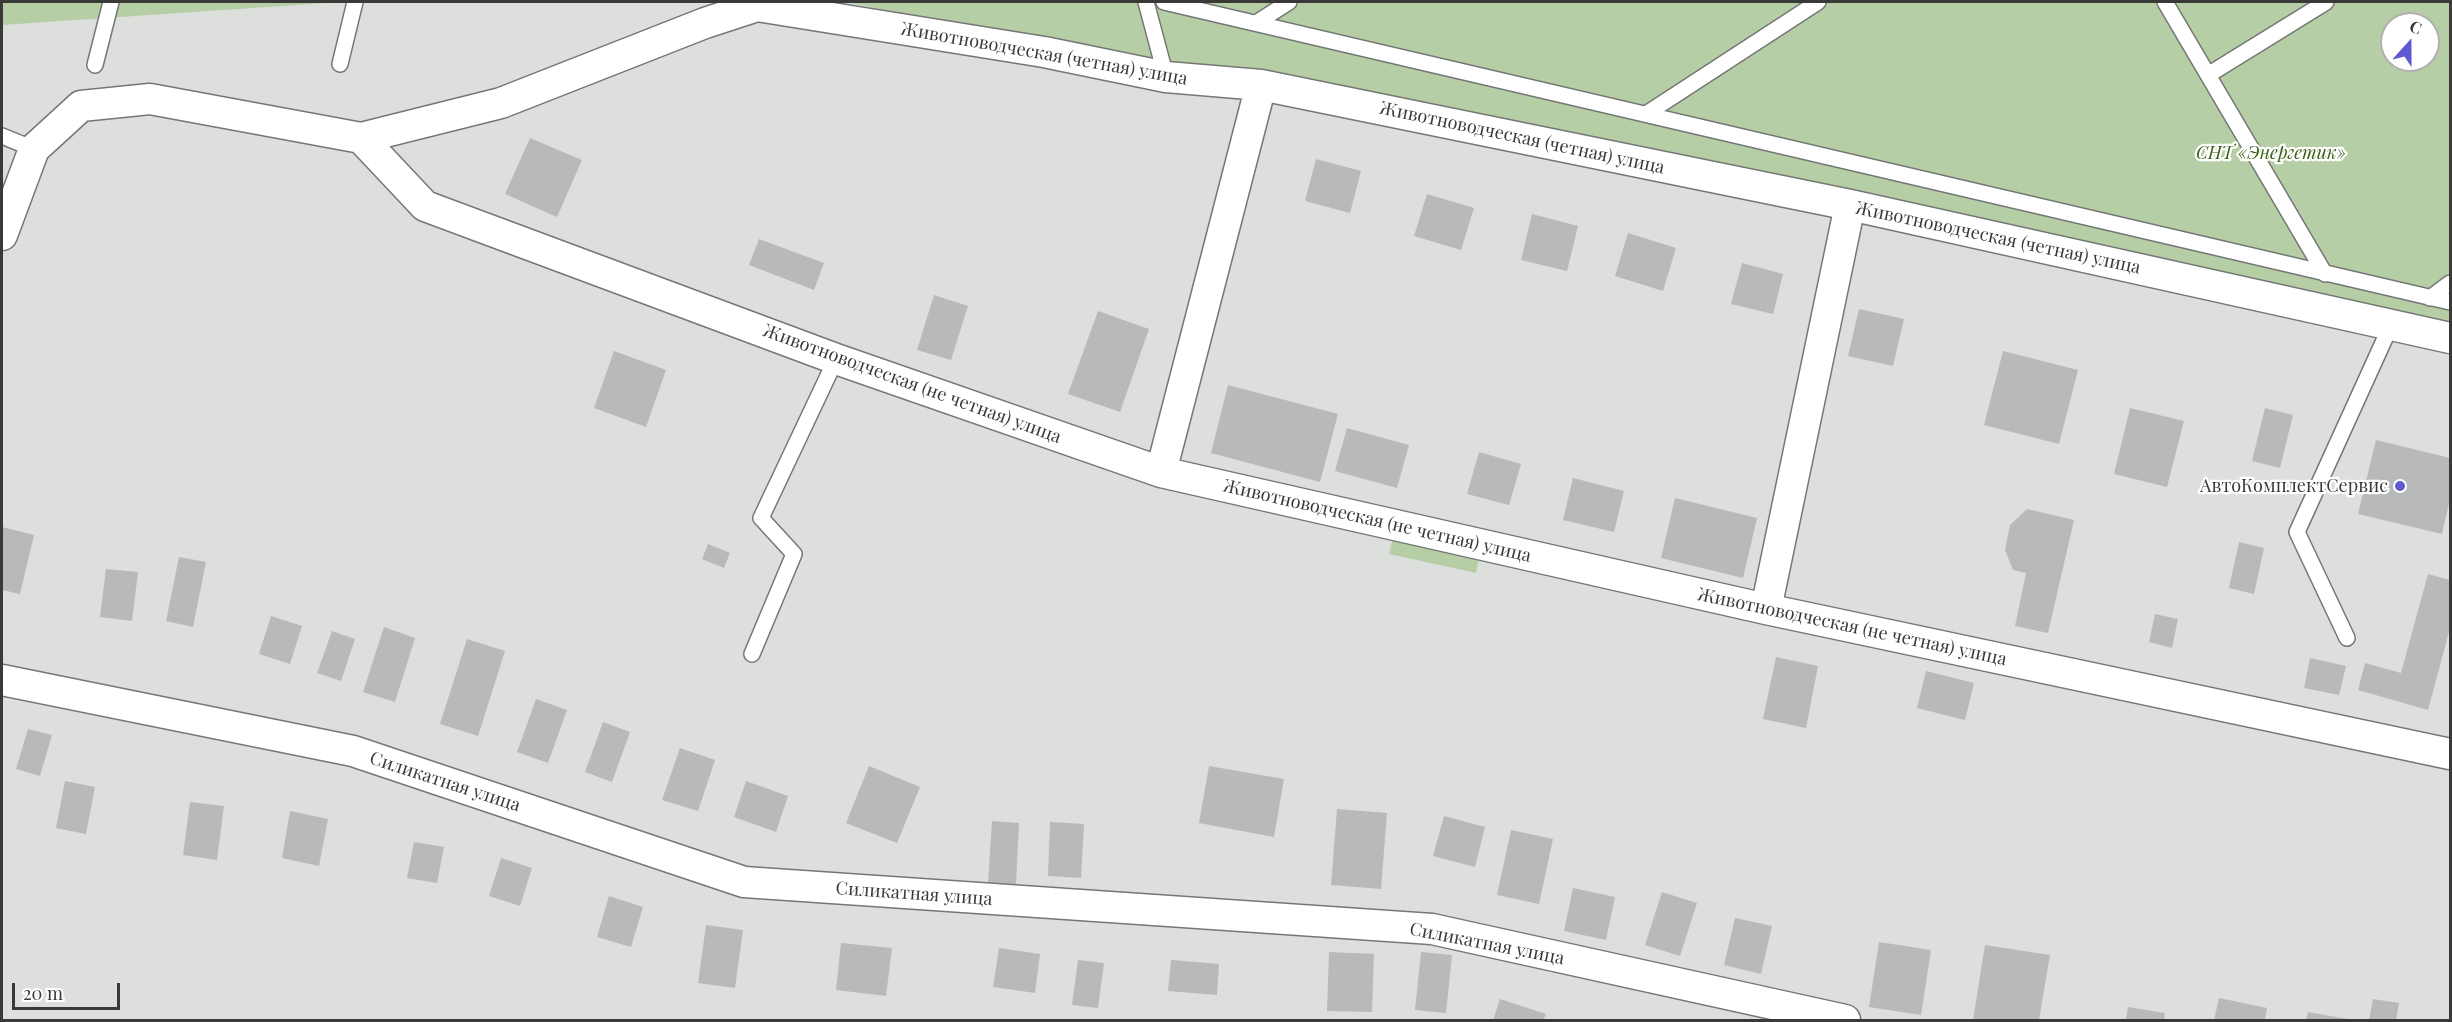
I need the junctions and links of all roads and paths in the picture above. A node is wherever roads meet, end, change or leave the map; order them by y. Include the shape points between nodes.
1 (111, 2) edge
2 (355, 2) edge
3 (1146, 2) edge
4 (1164, 2) edge
5 (1289, 2) edge
6 (1818, 2) edge
7 (2165, 2) edge
8 (2326, 2) edge
9 (1256, 23) junction
10 (340, 64) dead end
11 (95, 65) dead end
12 (2208, 75) junction
13 (1166, 77) junction
14 (1262, 85) junction
15 (1646, 114) junction
16 (2, 136) edge
17 (361, 138) junction
18 (34, 149) junction
19 (8, 199) edge
20 (1850, 205) junction
21 (2, 235) edge
22 (2325, 274) junction
23 (2451, 283) edge
24 (2430, 298) junction
25 (2451, 303) edge
26 (2391, 325) junction
27 (2451, 338) edge
28 (836, 359) junction
29 (1161, 472) junction
30 (1766, 609) junction
31 (2347, 638) dead end
32 (752, 654) dead end
33 (2, 680) edge
34 (2451, 754) edge
35 (1845, 1020) edge

1 - 11 lane
2 - 10 lane
3 - 13 lane
4 - 9 lane
5 - 9 lane
6 - 15 lane
7 - 12 lane
8 - 12 lane
9 - 15 lane
12 - 22 lane
13 - 14 street, Животноводческая (четная) улица
13 - 17 street, Животноводческая (четная) улица via 1044,52 757,6 501,103
14 - 20 street, Животноводческая (четная) улица
14 - 29 street
15 - 22 lane
16 - 18 lane
17 - 18 street, Животноводческая (четная) улица via 150,99 81,106
17 - 28 street, Животноводческая (не четная) улица via 425,206
18 - 19 street, Животноводческая (четная) улица
19 - 21 street, Животноводческая (четная) улица
20 - 26 street, Животноводческая (четная) улица
20 - 30 street
22 - 24 lane
23 - 24 lane
24 - 25 lane
26 - 27 street, Животноводческая (четная) улица
26 - 31 lane via 2296,532
28 - 29 street, Животноводческая (не четная) улица
28 - 32 lane via 761,518 794,554
29 - 30 street, Животноводческая (не четная) улица
30 - 34 street, Животноводческая (не четная) улица
33 - 35 street, Силикатная улица via 353,751 744,882 1432,929

